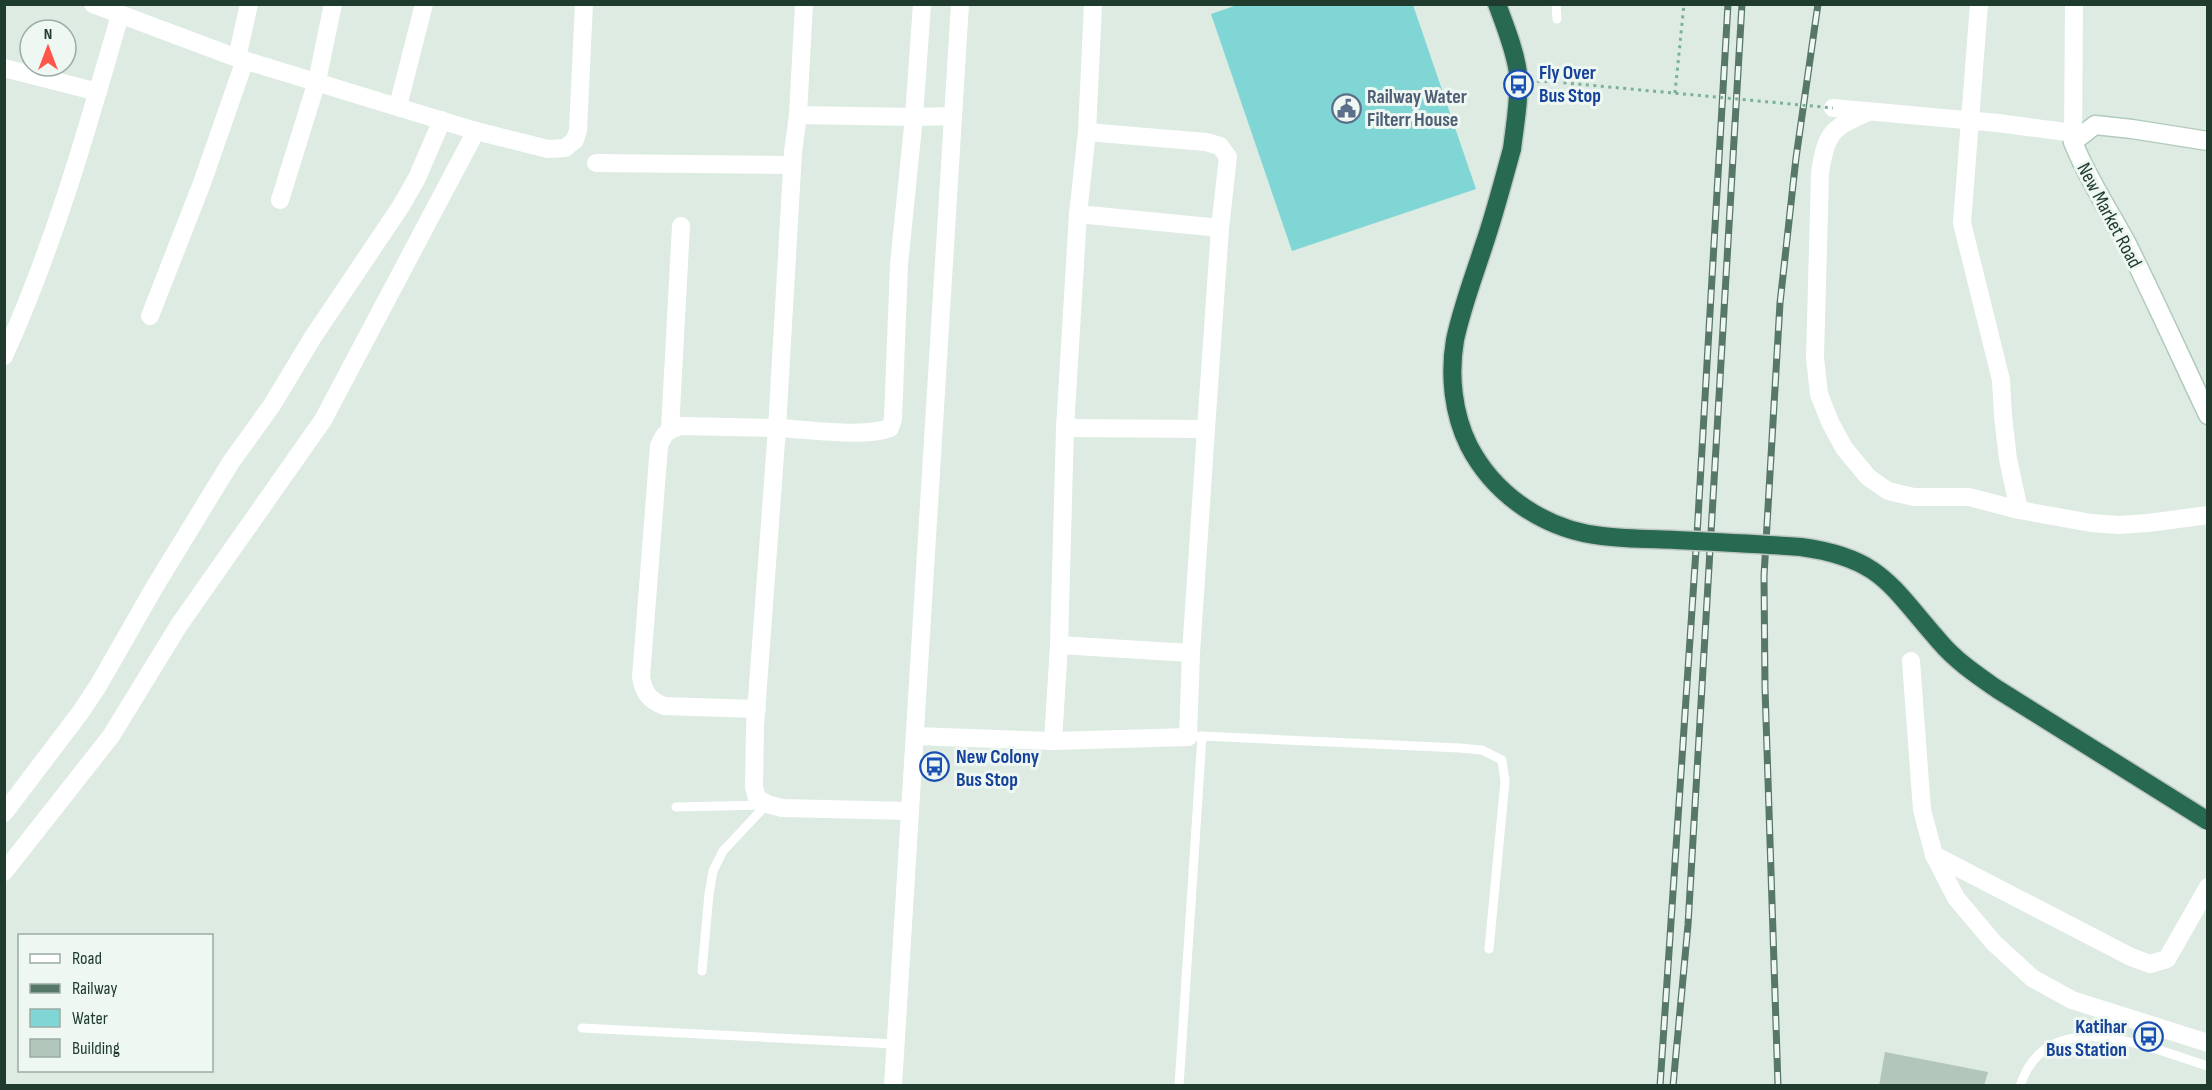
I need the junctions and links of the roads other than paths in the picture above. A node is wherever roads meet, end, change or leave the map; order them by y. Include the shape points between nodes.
1 (93, 4) edge
2 (249, 4) edge
3 (333, 4) edge
4 (424, 4) edge
5 (584, 4) edge
6 (804, 4) edge
7 (922, 4) edge
8 (960, 4) edge
9 (1093, 4) edge
10 (1497, 4) edge
11 (1556, 4) edge
12 (1979, 4) edge
13 (2074, 4) edge
14 (120, 15) junction
15 (1557, 19) dead end
16 (241, 59) junction
17 (4, 68) edge
18 (317, 81) junction
19 (98, 92) junction
20 (399, 106) junction
21 (1833, 108) road end
22 (1868, 112) junction
23 (798, 115) junction
24 (954, 116) junction
25 (914, 117) junction
26 (442, 120) junction
27 (1971, 120) junction
28 (476, 131) junction
29 (1087, 132) junction
30 (2073, 138) junction
31 (2208, 141) edge
32 (596, 163) dead end
33 (792, 165) junction
34 (280, 200) dead end
35 (1078, 214) junction
36 (681, 226) dead end
37 (1220, 228) junction
38 (150, 316) dead end
39 (4, 356) edge
40 (2208, 415) edge
41 (777, 428) junction
42 (1065, 428) junction
43 (670, 429) junction
44 (1206, 429) junction
45 (2019, 510) junction
46 (2208, 515) edge
47 (1059, 645) junction
48 (1191, 653) junction
49 (1911, 661) dead end
50 (757, 709) junction
51 (915, 736) junction
52 (1195, 736) junction
53 (1053, 741) junction
54 (766, 804) junction
55 (676, 807) dead end
56 (910, 811) junction
57 (4, 813) edge
58 (2208, 821) edge
59 (1934, 855) junction
60 (4, 872) edge
61 (2208, 887) edge
62 (1489, 949) dead end
63 (702, 971) dead end
64 (582, 1028) dead end
65 (2207, 1042) edge
66 (896, 1044) junction
67 (2208, 1066) edge
68 (893, 1086) edge
69 (1179, 1086) edge
70 (2020, 1086) edge

1 - 14 street
2 - 16 street
3 - 18 street
4 - 20 street
5 - 28 street via 578,130 574,140 565,148 548,149
6 - 23 street
7 - 25 street
8 - 24 street
9 - 29 street
10 - 58 highway, bridge via 1518,73 1512,149 1465,303 1452,372 1455,406 1465,438 1477,460 1510,498 1564,528 1601,536 1802,547 1831,551 1863,564 1885,578 1965,666
11 - 15 lane
12 - 27 street
13 - 30 street
14 - 16 street
14 - 19 street
16 - 18 street
16 - 38 street via 202,183
17 - 19 street
18 - 20 street
18 - 34 street
19 - 39 street via 38,278
20 - 26 street
21 - 22 street
22 - 27 street
22 - 45 street via 1841,124 1831,134 1823,152 1815,358 1819,394 1844,448 1868,477 1888,491 1914,497 1969,497
23 - 25 street
23 - 33 street
24 - 25 street
24 - 51 street
25 - 41 street via 899,264 890,428 865,432
26 - 28 street
26 - 57 street via 401,206 231,462 98,686
27 - 30 street
27 - 45 street via 1962,223 2001,380 2008,459
28 - 60 street via 323,420 178,625 111,736
29 - 35 street
29 - 37 street via 1220,146 1228,158
30 - 31 street, New Market Road via 2095,126
30 - 40 street, New Market Road via 2083,167 2109,208
32 - 33 street
33 - 41 street
35 - 37 street
35 - 42 street
36 - 43 street
37 - 44 street
41 - 43 street
41 - 50 street
42 - 44 street
42 - 47 street
43 - 50 street via 659,446 640,677 644,692 653,702 664,706
44 - 48 street
45 - 46 street via 2119,525
47 - 48 street
47 - 53 street
48 - 52 street
49 - 59 street via 1922,810
50 - 54 street via 754,787 758,798
51 - 53 street
51 - 56 street
52 - 53 street
52 - 62 lane via 1459,748 1482,750 1502,760 1505,781
52 - 69 lane
54 - 55 lane
54 - 56 street via 782,808
54 - 63 lane via 723,851 713,871
56 - 66 street
59 - 61 street via 2150,964 2167,959
59 - 65 street via 1956,898 1994,943 2032,978 2072,1000
64 - 66 lane
66 - 68 street
67 - 70 lane via 2114,1038 2087,1035 2058,1041 2038,1053

